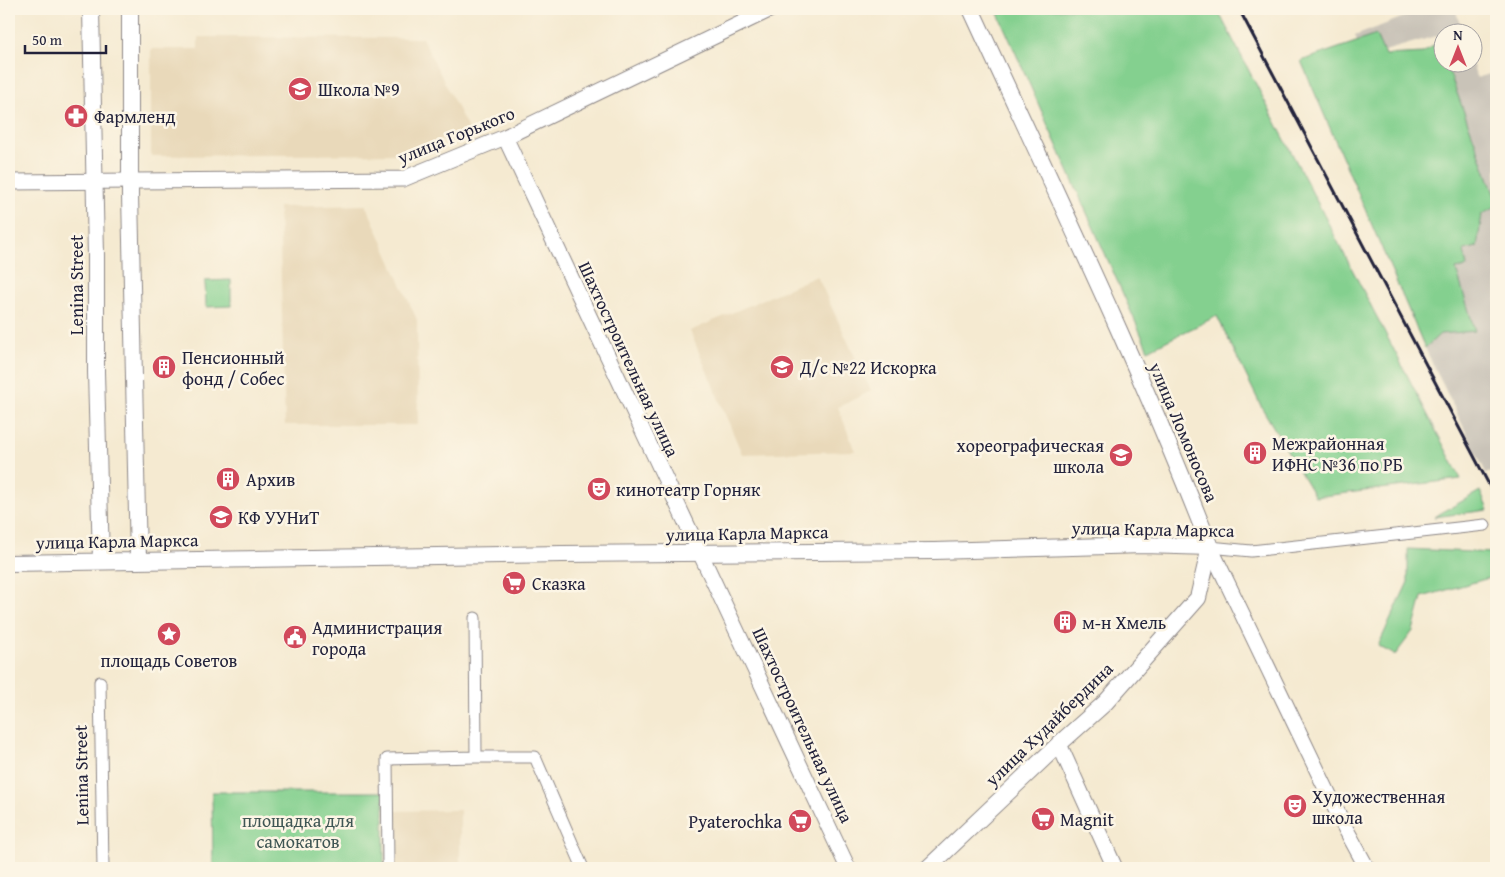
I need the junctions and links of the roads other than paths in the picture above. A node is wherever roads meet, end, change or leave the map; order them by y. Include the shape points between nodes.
1 (91, 9) edge
2 (130, 9) edge
3 (771, 9) edge
4 (971, 9) edge
5 (505, 137) junction
6 (130, 181) junction
7 (9, 182) edge
8 (94, 182) junction
9 (1485, 525) dead end
10 (1210, 547) junction
11 (700, 553) junction
12 (138, 560) junction
13 (101, 561) junction
14 (9, 563) edge
15 (475, 618) dead end
16 (100, 682) dead end
17 (1059, 744) junction
18 (476, 757) junction
19 (103, 868) edge
20 (388, 868) edge
21 (583, 868) edge
22 (848, 868) edge
23 (928, 868) edge
24 (1115, 868) edge
25 (1366, 868) edge

1 - 8 main road, Lenina Street
2 - 6 main road
3 - 5 street, улица Горького
4 - 10 main road, улица Ломоносова via 1112,314
5 - 6 street, улица Горького via 403,179
5 - 11 street, Шахтостроительная улица
6 - 8 street, улица Горького
6 - 12 main road
7 - 8 street, улица Горького
8 - 13 main road, Lenina Street
9 - 10 street, улица Карла Маркса via 1252,551
10 - 11 main road, улица Карла Маркса via 1144,545
10 - 17 main road, улица Худайбердина via 1198,598 1105,703
10 - 25 street, улица Ломоносова
11 - 12 main road, улица Карла Маркса
11 - 22 street, Шахтостроительная улица
12 - 13 main road, улица Карла Маркса
13 - 14 main road, улица Карла Маркса
15 - 18 street
16 - 19 street, Lenina Street
17 - 23 main road, улица Худайбердина
17 - 24 street
18 - 20 street via 387,759
18 - 21 street via 535,757

